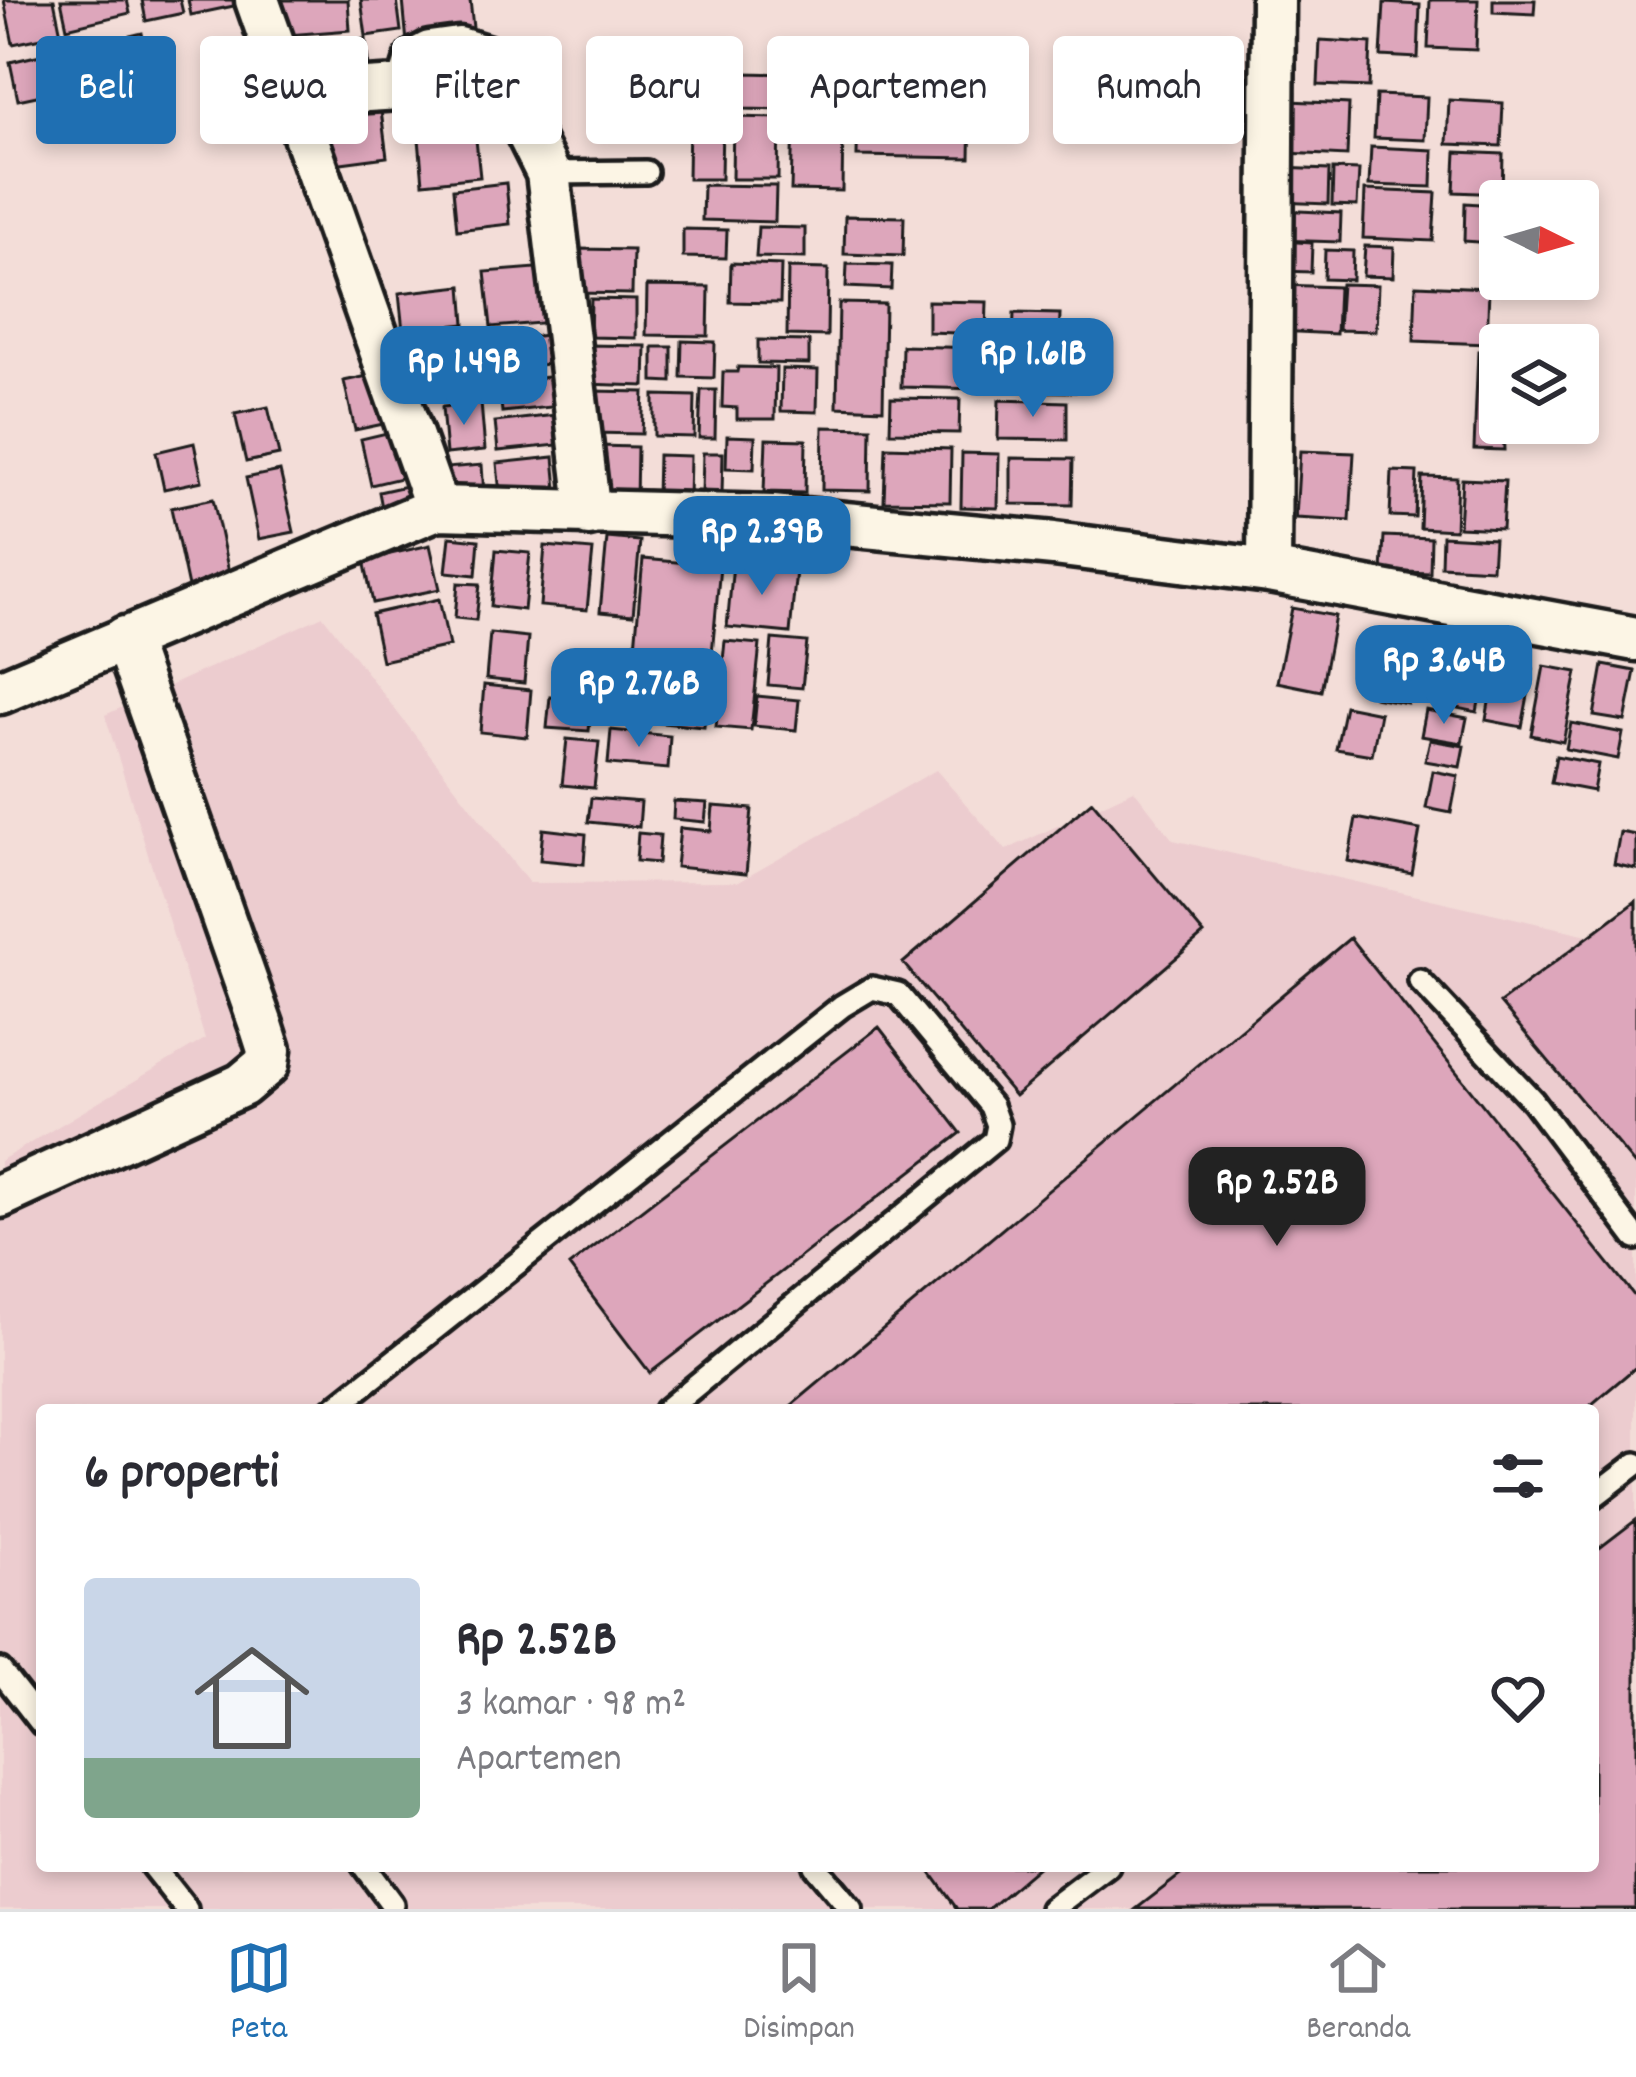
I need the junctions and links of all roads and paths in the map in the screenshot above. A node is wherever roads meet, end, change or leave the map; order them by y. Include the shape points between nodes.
1 (257, 0) edge
2 (1273, 0) edge
3 (269, 36) edge
4 (368, 90) edge
5 (306, 144) edge
6 (646, 172) dead end
7 (548, 173) junction
8 (437, 508) junction
9 (589, 514) junction
10 (1269, 571) junction
11 (125, 638) junction
12 (1636, 639) edge
13 (0, 692) edge
14 (1420, 981) dead end
15 (0, 1196) edge
16 (1636, 1238) edge
17 (340, 1404) edge
18 (673, 1404) edge
19 (1636, 1464) edge
20 (1599, 1492) edge
21 (4, 1685) edge
22 (36, 1718) edge
23 (157, 1872) edge
24 (368, 1872) edge
25 (819, 1872) edge
26 (1100, 1872) edge
27 (391, 1907) edge
28 (186, 1909) edge
29 (851, 1909) edge
30 (1051, 1909) edge

1 - 3 street
2 - 10 street
4 - 7 street via 410,82 421,56 470,50 499,67
5 - 8 street
6 - 7 lane
7 - 9 street
8 - 9 street
8 - 11 street
9 - 10 street via 772,517
10 - 12 street
11 - 13 street
11 - 15 street via 262,1028 267,1064 242,1085
14 - 16 lane via 1533,1101
17 - 18 lane via 842,1006 872,988 898,994 991,1106 995,1140
19 - 20 lane
21 - 22 lane
23 - 28 lane
24 - 27 lane
25 - 29 lane
26 - 30 lane

